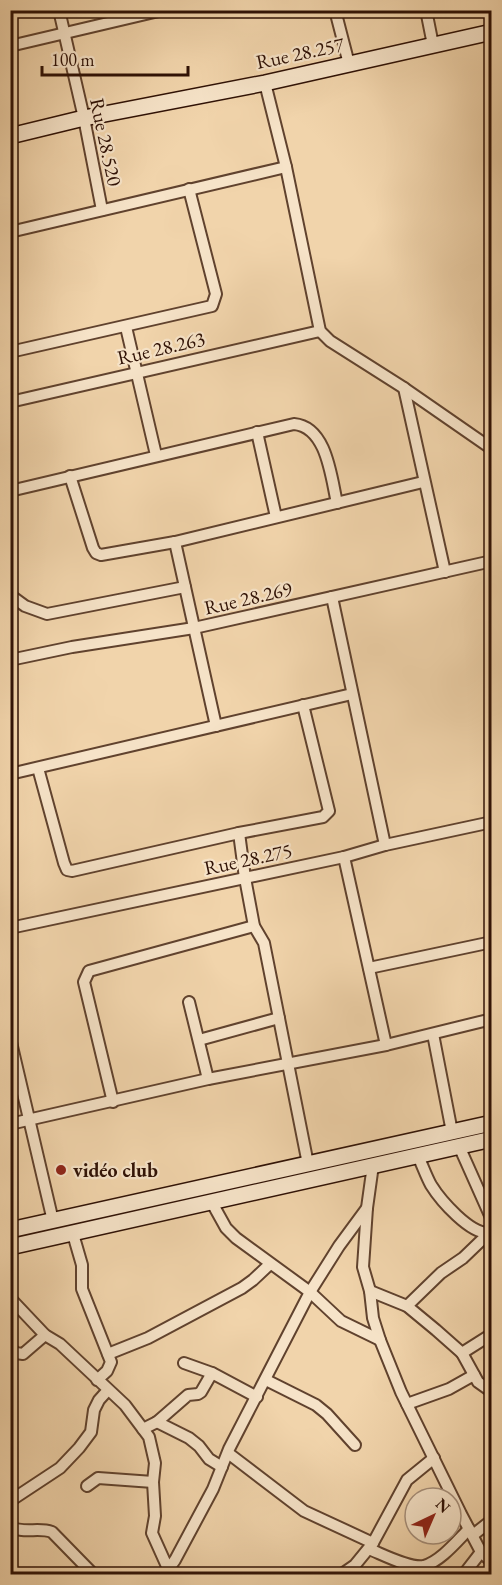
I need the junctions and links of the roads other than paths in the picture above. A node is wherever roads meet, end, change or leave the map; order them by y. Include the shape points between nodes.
1 (59, 10) edge
2 (335, 10) edge
3 (426, 10) edge
4 (157, 11) edge
5 (492, 32) edge
6 (64, 33) junction
7 (433, 45) junction
8 (10, 46) edge
9 (349, 64) junction
10 (265, 83) junction
11 (84, 118) junction
12 (10, 136) edge
13 (285, 166) junction
14 (189, 189) junction
15 (102, 210) junction
16 (10, 232) edge
17 (126, 327) junction
18 (320, 331) junction
19 (10, 352) edge
20 (136, 372) junction
21 (404, 388) junction
22 (10, 402) edge
23 (257, 432) junction
24 (492, 449) edge
25 (156, 455) junction
26 (70, 476) junction
27 (423, 482) junction
28 (10, 490) edge
29 (337, 503) junction
30 (276, 517) junction
31 (175, 542) junction
32 (492, 561) edge
33 (445, 572) junction
34 (185, 587) junction
35 (10, 595) edge
36 (332, 597) junction
37 (194, 628) junction
38 (10, 660) edge
39 (352, 694) junction
40 (303, 705) junction
41 (216, 726) junction
42 (38, 768) junction
43 (10, 774) edge
44 (492, 822) edge
45 (239, 833) junction
46 (385, 846) junction
47 (344, 857) junction
48 (244, 878) junction
49 (254, 926) junction
50 (10, 928) edge
51 (492, 942) edge
52 (369, 969) junction
53 (189, 1002) dead end
54 (279, 1018) junction
55 (492, 1018) edge
56 (433, 1034) junction
57 (10, 1038) edge
58 (199, 1040) junction
59 (386, 1045) junction
60 (288, 1063) junction
61 (208, 1079) junction
62 (113, 1102) junction
63 (30, 1121) junction
64 (492, 1122) edge
65 (10, 1124) edge
66 (455, 1139) junction
67 (492, 1139) edge
68 (417, 1154) junction
69 (308, 1164) junction
70 (373, 1165) junction
71 (211, 1201) junction
72 (367, 1208) junction
73 (492, 1220) edge
74 (53, 1221) junction
75 (10, 1230) edge
76 (491, 1232) edge
77 (74, 1234) junction
78 (10, 1247) edge
79 (270, 1264) junction
80 (370, 1291) junction
81 (310, 1292) junction
82 (10, 1298) edge
83 (407, 1306) junction
84 (492, 1334) edge
85 (45, 1335) junction
86 (380, 1340) junction
87 (10, 1348) edge
88 (462, 1353) junction
89 (108, 1354) junction
90 (184, 1363) dead end
91 (212, 1373) junction
92 (474, 1374) junction
93 (97, 1380) junction
94 (266, 1380) junction
95 (108, 1390) junction
96 (492, 1392) edge
97 (256, 1397) junction
98 (407, 1404) junction
99 (157, 1422) junction
100 (143, 1429) junction
101 (355, 1445) dead end
102 (228, 1453) junction
103 (435, 1458) junction
104 (222, 1467) junction
105 (153, 1482) junction
106 (87, 1486) dead end
107 (10, 1501) edge
108 (492, 1520) edge
109 (10, 1527) edge
110 (471, 1532) junction
111 (371, 1546) junction
112 (481, 1552) junction
113 (492, 1562) edge
114 (170, 1573) edge
115 (93, 1575) edge
116 (342, 1575) edge
117 (464, 1575) edge

1 - 6 street, Rue 28.520
2 - 9 street
3 - 7 street
4 - 6 street
5 - 7 main road, Rue 28.257
6 - 8 street
6 - 11 street, Rue 28.520
7 - 9 main road, Rue 28.257
9 - 10 main road, Rue 28.257
10 - 11 main road, Rue 28.257
10 - 13 street
11 - 12 main road, Rue 28.257
11 - 15 street, Rue 28.520
13 - 14 street
13 - 18 street
14 - 15 street
14 - 17 street via 216,301 212,306
15 - 16 street
17 - 19 street
17 - 20 street
18 - 20 street, Rue 28.263
18 - 21 street
20 - 22 street, Rue 28.263
20 - 25 street
21 - 24 street
21 - 27 street
23 - 25 street
23 - 29 street via 294,424 308,430 323,445
23 - 30 street
25 - 26 street
26 - 28 street
26 - 31 street via 96,554
27 - 29 street
27 - 33 street
29 - 30 street
30 - 31 street
31 - 34 street
32 - 33 street, Rue 28.269
33 - 36 street, Rue 28.269
34 - 35 street via 47,614
34 - 37 street
36 - 37 street, Rue 28.269
36 - 39 street
37 - 38 street, Rue 28.269
37 - 41 street
39 - 40 street
39 - 46 street
40 - 41 street
40 - 45 street via 329,811 323,817
41 - 42 street
42 - 43 street
42 - 45 street via 67,870 72,872
44 - 46 street, Rue 28.275
45 - 48 street
46 - 47 street, Rue 28.275
47 - 48 street, Rue 28.275
47 - 52 street
48 - 49 street
48 - 50 street, Rue 28.275
49 - 54 street via 264,943
49 - 62 street via 89,971 84,982
51 - 52 street
52 - 59 street
53 - 58 street
54 - 58 street
54 - 60 street
55 - 56 street
56 - 59 street
56 - 66 street
57 - 63 street
58 - 61 street
59 - 60 street
60 - 61 street
60 - 69 street
61 - 62 street
62 - 63 street
63 - 65 street
63 - 74 street
64 - 66 main road
66 - 67 main road
66 - 68 main road
66 - 69 main road
66 - 73 street
68 - 70 main road
68 - 76 street via 432,1185 459,1218 481,1233
69 - 74 main road
70 - 71 main road
70 - 72 street
71 - 77 main road
71 - 79 street via 226,1228
72 - 80 street via 363,1267
72 - 81 street
74 - 75 main road
76 - 83 street
77 - 78 main road
77 - 89 street via 82,1265 82,1289
79 - 81 street
79 - 89 street via 242,1288 148,1338
80 - 83 street
80 - 86 street
81 - 86 street via 341,1321
81 - 94 street
82 - 85 street
83 - 88 street
84 - 88 street
85 - 87 street via 23,1354
85 - 93 street via 60,1344
86 - 98 street
88 - 92 street
89 - 93 street via 109,1367
90 - 91 street
91 - 97 street
91 - 99 street via 201,1392 188,1395
92 - 96 street
92 - 98 street via 449,1389
93 - 95 street
94 - 97 street
94 - 101 street via 316,1405
95 - 100 street
95 - 107 street via 94,1410 91,1432 80,1448 60,1468
97 - 102 street
98 - 103 street
99 - 100 street
99 - 104 street via 189,1438
100 - 105 street via 155,1463
102 - 104 street
102 - 111 street via 304,1511
103 - 110 street
103 - 111 street via 407,1480
104 - 114 street
105 - 106 street via 98,1478
105 - 114 street via 153,1538
108 - 110 street
109 - 115 street via 52,1532
110 - 111 street via 424,1566 411,1565
110 - 112 street
111 - 116 street
112 - 113 street
112 - 117 street

